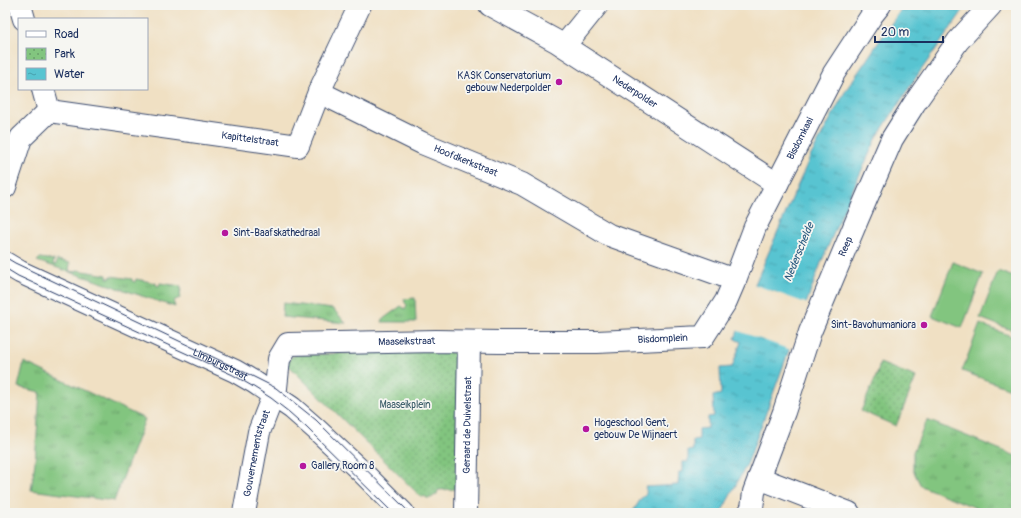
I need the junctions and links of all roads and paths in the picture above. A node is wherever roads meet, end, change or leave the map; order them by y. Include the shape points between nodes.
1 (20, 5) edge
2 (360, 5) edge
3 (490, 5) edge
4 (597, 5) edge
5 (880, 5) edge
6 (991, 5) edge
7 (24, 18) edge
8 (564, 46) junction
9 (43, 90) edge
10 (319, 92) junction
11 (49, 110) junction
12 (13, 134) edge
13 (777, 184) junction
14 (5, 187) edge
15 (5, 263) edge
16 (735, 280) junction
17 (468, 342) junction
18 (580, 342) joint
19 (273, 395) junction
20 (759, 478) junction
21 (466, 510) edge
22 (244, 513) edge
23 (403, 513) edge
24 (749, 513) edge
25 (849, 513) edge

1 - 7 street
2 - 10 street, Kapittelstraat
3 - 8 street, Nederpolder
4 - 8 street
5 - 13 street, Bisdomkaai via 834,73
6 - 20 street, Reep via 958,41 892,140 810,332
8 - 13 street, Nederpolder
9 - 11 street
10 - 11 street, Kapittelstraat via 298,146
10 - 16 street, Hoofdkerkstraat via 422,143 522,184 609,235
11 - 12 street
12 - 14 street
13 - 16 street, Bisdomkaai via 755,227
15 - 19 street, Limburgstraat via 235,371
16 - 18 street, Bisdomplein via 733,303 703,337
17 - 18 street, Maaseikstraat
17 - 19 street, Maaseikstraat via 288,344 279,359
17 - 21 street, Geraard de Duivelstraat
19 - 22 street, Gouvernementstraat via 259,432
19 - 23 street, Limburgstraat via 313,426
20 - 24 street, Reep
20 - 25 street

